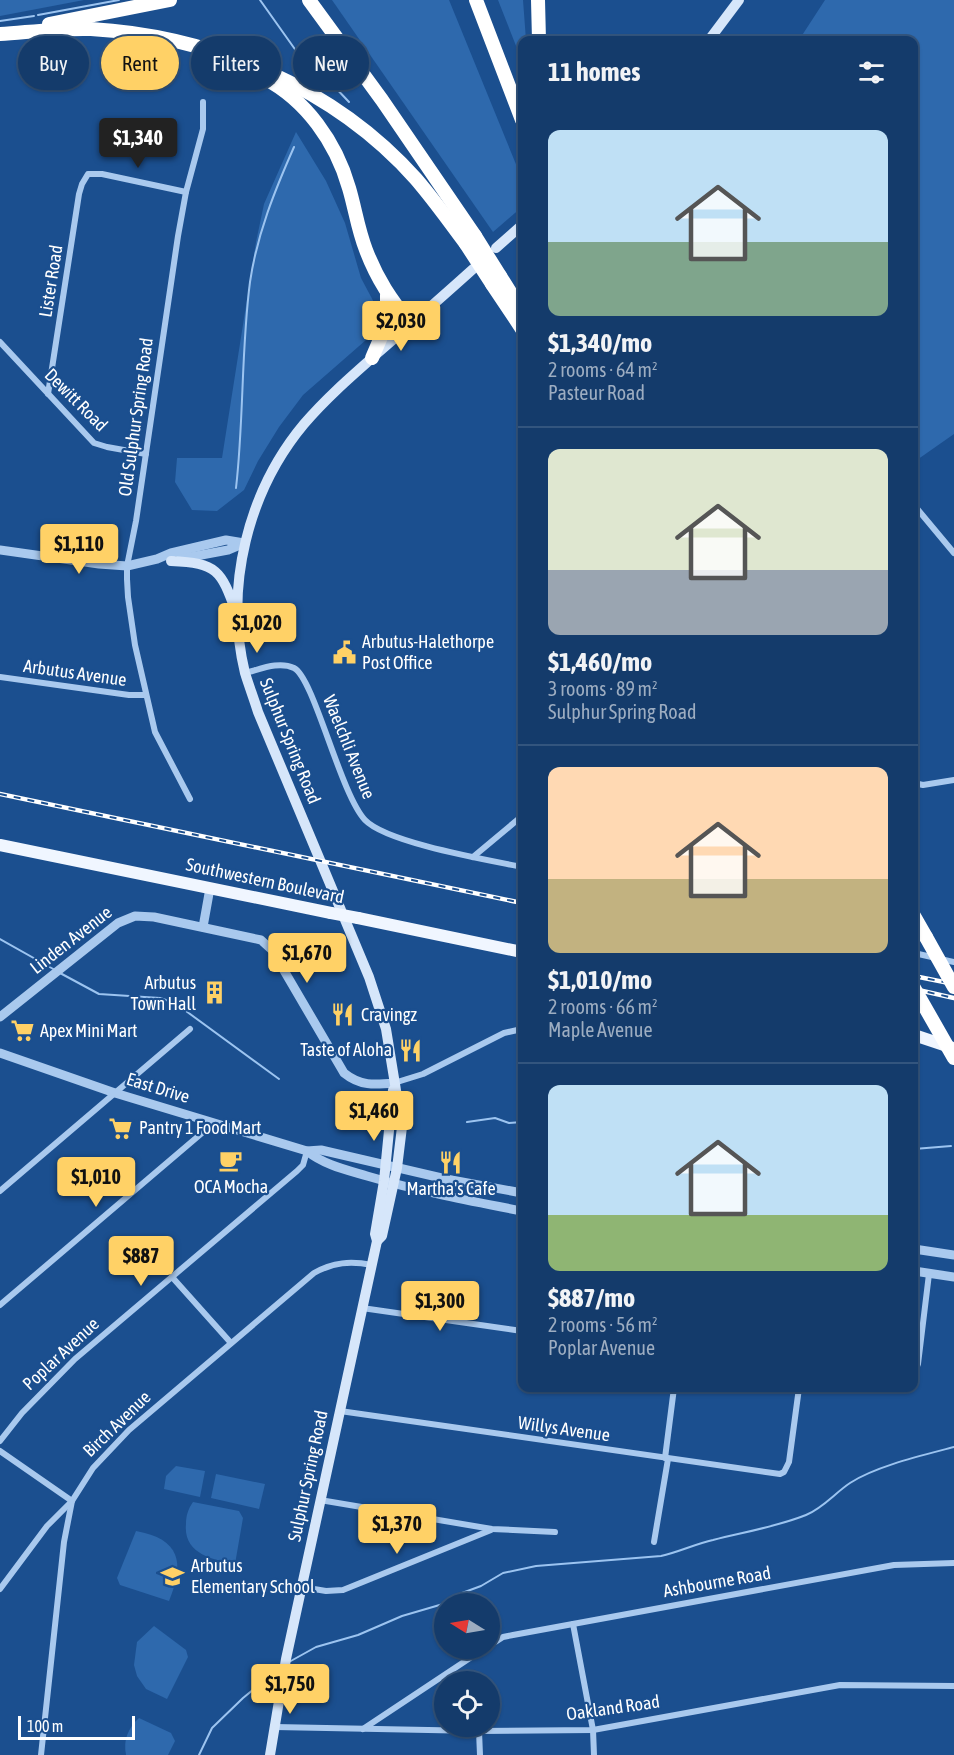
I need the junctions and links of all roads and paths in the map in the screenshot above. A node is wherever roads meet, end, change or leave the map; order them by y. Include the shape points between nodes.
1 (170, 0) edge
2 (309, 0) edge
3 (476, 0) edge
4 (538, 0) edge
5 (739, 0) edge
6 (122, 33) junction
7 (0, 34) edge
8 (539, 36) edge
9 (713, 36) edge
10 (202, 102) dead end
11 (518, 110) edge
12 (186, 192) junction
13 (518, 229) edge
14 (470, 240) junction
15 (496, 248) dead end
16 (472, 269) dead end
17 (496, 280) junction
18 (387, 295) junction
19 (518, 306) edge
20 (518, 321) edge
21 (411, 324) junction
22 (0, 342) edge
23 (372, 358) junction
24 (48, 394) junction
25 (146, 454) junction
26 (918, 510) edge
27 (244, 543) junction
28 (0, 550) edge
29 (954, 553) edge
30 (157, 560) junction
31 (171, 561) junction
32 (127, 566) junction
33 (238, 618) junction
34 (245, 673) junction
35 (0, 678) edge
36 (145, 695) junction
37 (954, 780) edge
38 (918, 784) edge
39 (190, 799) dead end
40 (518, 819) edge
41 (0, 844) edge
42 (473, 857) junction
43 (518, 866) edge
44 (210, 888) junction
45 (918, 923) edge
46 (203, 927) junction
47 (518, 951) edge
48 (918, 954) edge
49 (954, 962) edge
50 (954, 987) edge
51 (918, 995) edge
52 (0, 1017) edge
53 (190, 1029) dead end
54 (518, 1030) edge
55 (918, 1036) edge
56 (918, 1036) edge
57 (954, 1038) edge
58 (954, 1049) edge
59 (0, 1053) edge
60 (954, 1058) edge
61 (394, 1083) junction
62 (115, 1093) junction
63 (207, 1120) junction
64 (308, 1151) junction
65 (391, 1167) junction
66 (389, 1183) junction
67 (0, 1191) edge
68 (518, 1191) edge
69 (518, 1210) edge
70 (918, 1250) edge
71 (954, 1255) edge
72 (372, 1265) junction
73 (918, 1273) edge
74 (929, 1274) junction
75 (172, 1277) junction
76 (954, 1277) edge
77 (0, 1305) edge
78 (362, 1308) junction
79 (518, 1331) edge
80 (231, 1343) junction
81 (918, 1364) edge
82 (674, 1392) edge
83 (798, 1392) edge
84 (339, 1411) junction
85 (0, 1441) edge
86 (0, 1451) edge
87 (666, 1459) junction
88 (320, 1500) junction
89 (72, 1501) junction
90 (492, 1529) junction
91 (555, 1532) dead end
92 (654, 1542) dead end
93 (954, 1563) edge
94 (302, 1587) junction
95 (0, 1589) edge
96 (573, 1624) junction
97 (500, 1639) edge
98 (469, 1659) edge
99 (954, 1686) edge
100 (274, 1727) junction
101 (363, 1729) junction
102 (434, 1730) edge
103 (593, 1730) junction
104 (500, 1731) edge
105 (478, 1737) edge
106 (41, 1755) edge
107 (270, 1755) edge
108 (480, 1755) edge
109 (594, 1755) edge

1 - 7 highway
2 - 14 highway via 382,100
3 - 11 highway
4 - 8 highway
5 - 9 main road
6 - 7 highway via 77,29
6 - 14 highway via 187,44 235,58 330,105 402,164
6 - 18 highway via 204,54 254,73 283,90 309,114 344,172 365,247
10 - 12 street, Old Sulphur Spring Road via 203,129
12 - 24 street, Lister Road via 88,174 80,194
12 - 25 street, Old Sulphur Spring Road
13 - 15 main road
14 - 17 highway, bridge
16 - 21 main road, Sulphur Spring Road
17 - 19 highway
17 - 20 highway
18 - 21 highway
18 - 23 highway via 387,323
21 - 23 main road, Sulphur Spring Road
22 - 24 street, Dewitt Road
23 - 27 main road, Sulphur Spring Road via 326,399 287,447 262,490
24 - 25 street, Dewitt Road via 94,443
25 - 32 street, Old Sulphur Spring Road
26 - 29 street
27 - 30 street via 226,540
27 - 31 street
27 - 33 main road, Sulphur Spring Road
28 - 32 street
30 - 31 street
30 - 32 street
31 - 33 main road via 200,562 216,573 227,587
32 - 36 street, Old Sulphur Spring Road via 128,597
33 - 34 main road, Sulphur Spring Road
34 - 42 street, Waelchli Avenue via 278,665 300,672 332,754 366,821 389,834
34 - 61 main road, Sulphur Spring Road via 376,996 386,1029
35 - 36 street, Arbutus Avenue
36 - 39 street, Old Sulphur Spring Road via 155,732
37 - 38 street
40 - 42 street
41 - 44 main road, Southwestern Boulevard
42 - 43 street, Waelchli Avenue
44 - 46 street
44 - 47 main road, Southwestern Boulevard, bridge
45 - 50 highway, bridge
46 - 52 street, Linden Avenue via 135,916 118,923
46 - 61 street via 267,944 344,1073 370,1085
48 - 49 street
51 - 60 highway, bridge
53 - 62 street
54 - 61 street via 504,1033 423,1074
55 - 57 main road
56 - 58 main road
59 - 62 street, East Drive
61 - 65 main road, Sulphur Spring Road
62 - 63 street, East Drive
62 - 67 street
63 - 64 street, East Drive
63 - 77 street via 202,1133
64 - 65 street, East Drive via 321,1150
64 - 66 street, East Drive via 317,1158
64 - 75 street, Poplar Avenue via 297,1171
65 - 66 main road, Sulphur Spring Road
65 - 68 street, East Drive
66 - 69 street, East Drive
66 - 72 main road, Sulphur Spring Road via 382,1236 377,1241
70 - 71 street
72 - 78 main road, Sulphur Spring Road
72 - 80 street, Birch Avenue via 346,1263 324,1268
73 - 74 street
74 - 76 street
74 - 81 street
75 - 80 street
75 - 85 street, Poplar Avenue via 75,1359
78 - 79 street
78 - 84 main road, Sulphur Spring Road
80 - 89 street, Birch Avenue via 129,1430 108,1451
82 - 87 street
83 - 87 street, Willys Avenue via 789,1462 784,1472 773,1474
84 - 87 street, Willys Avenue
84 - 88 main road, Sulphur Spring Road
86 - 89 street
87 - 92 street
88 - 90 street
88 - 94 main road, Sulphur Spring Road
89 - 95 street via 47,1526
89 - 106 street, Birch Avenue
90 - 91 street
90 - 94 street via 343,1590
93 - 96 street, Ashbourne Road via 894,1565
94 - 100 main road, Sulphur Spring Road
96 - 97 street, Ashbourne Road
96 - 103 street
98 - 101 street, Ashbourne Road
99 - 103 street, Oakland Road via 840,1685
100 - 101 street, Oakland Road
100 - 107 main road, Sulphur Spring Road
101 - 102 street, Oakland Road
103 - 104 street, Oakland Road
103 - 109 street
105 - 108 street

